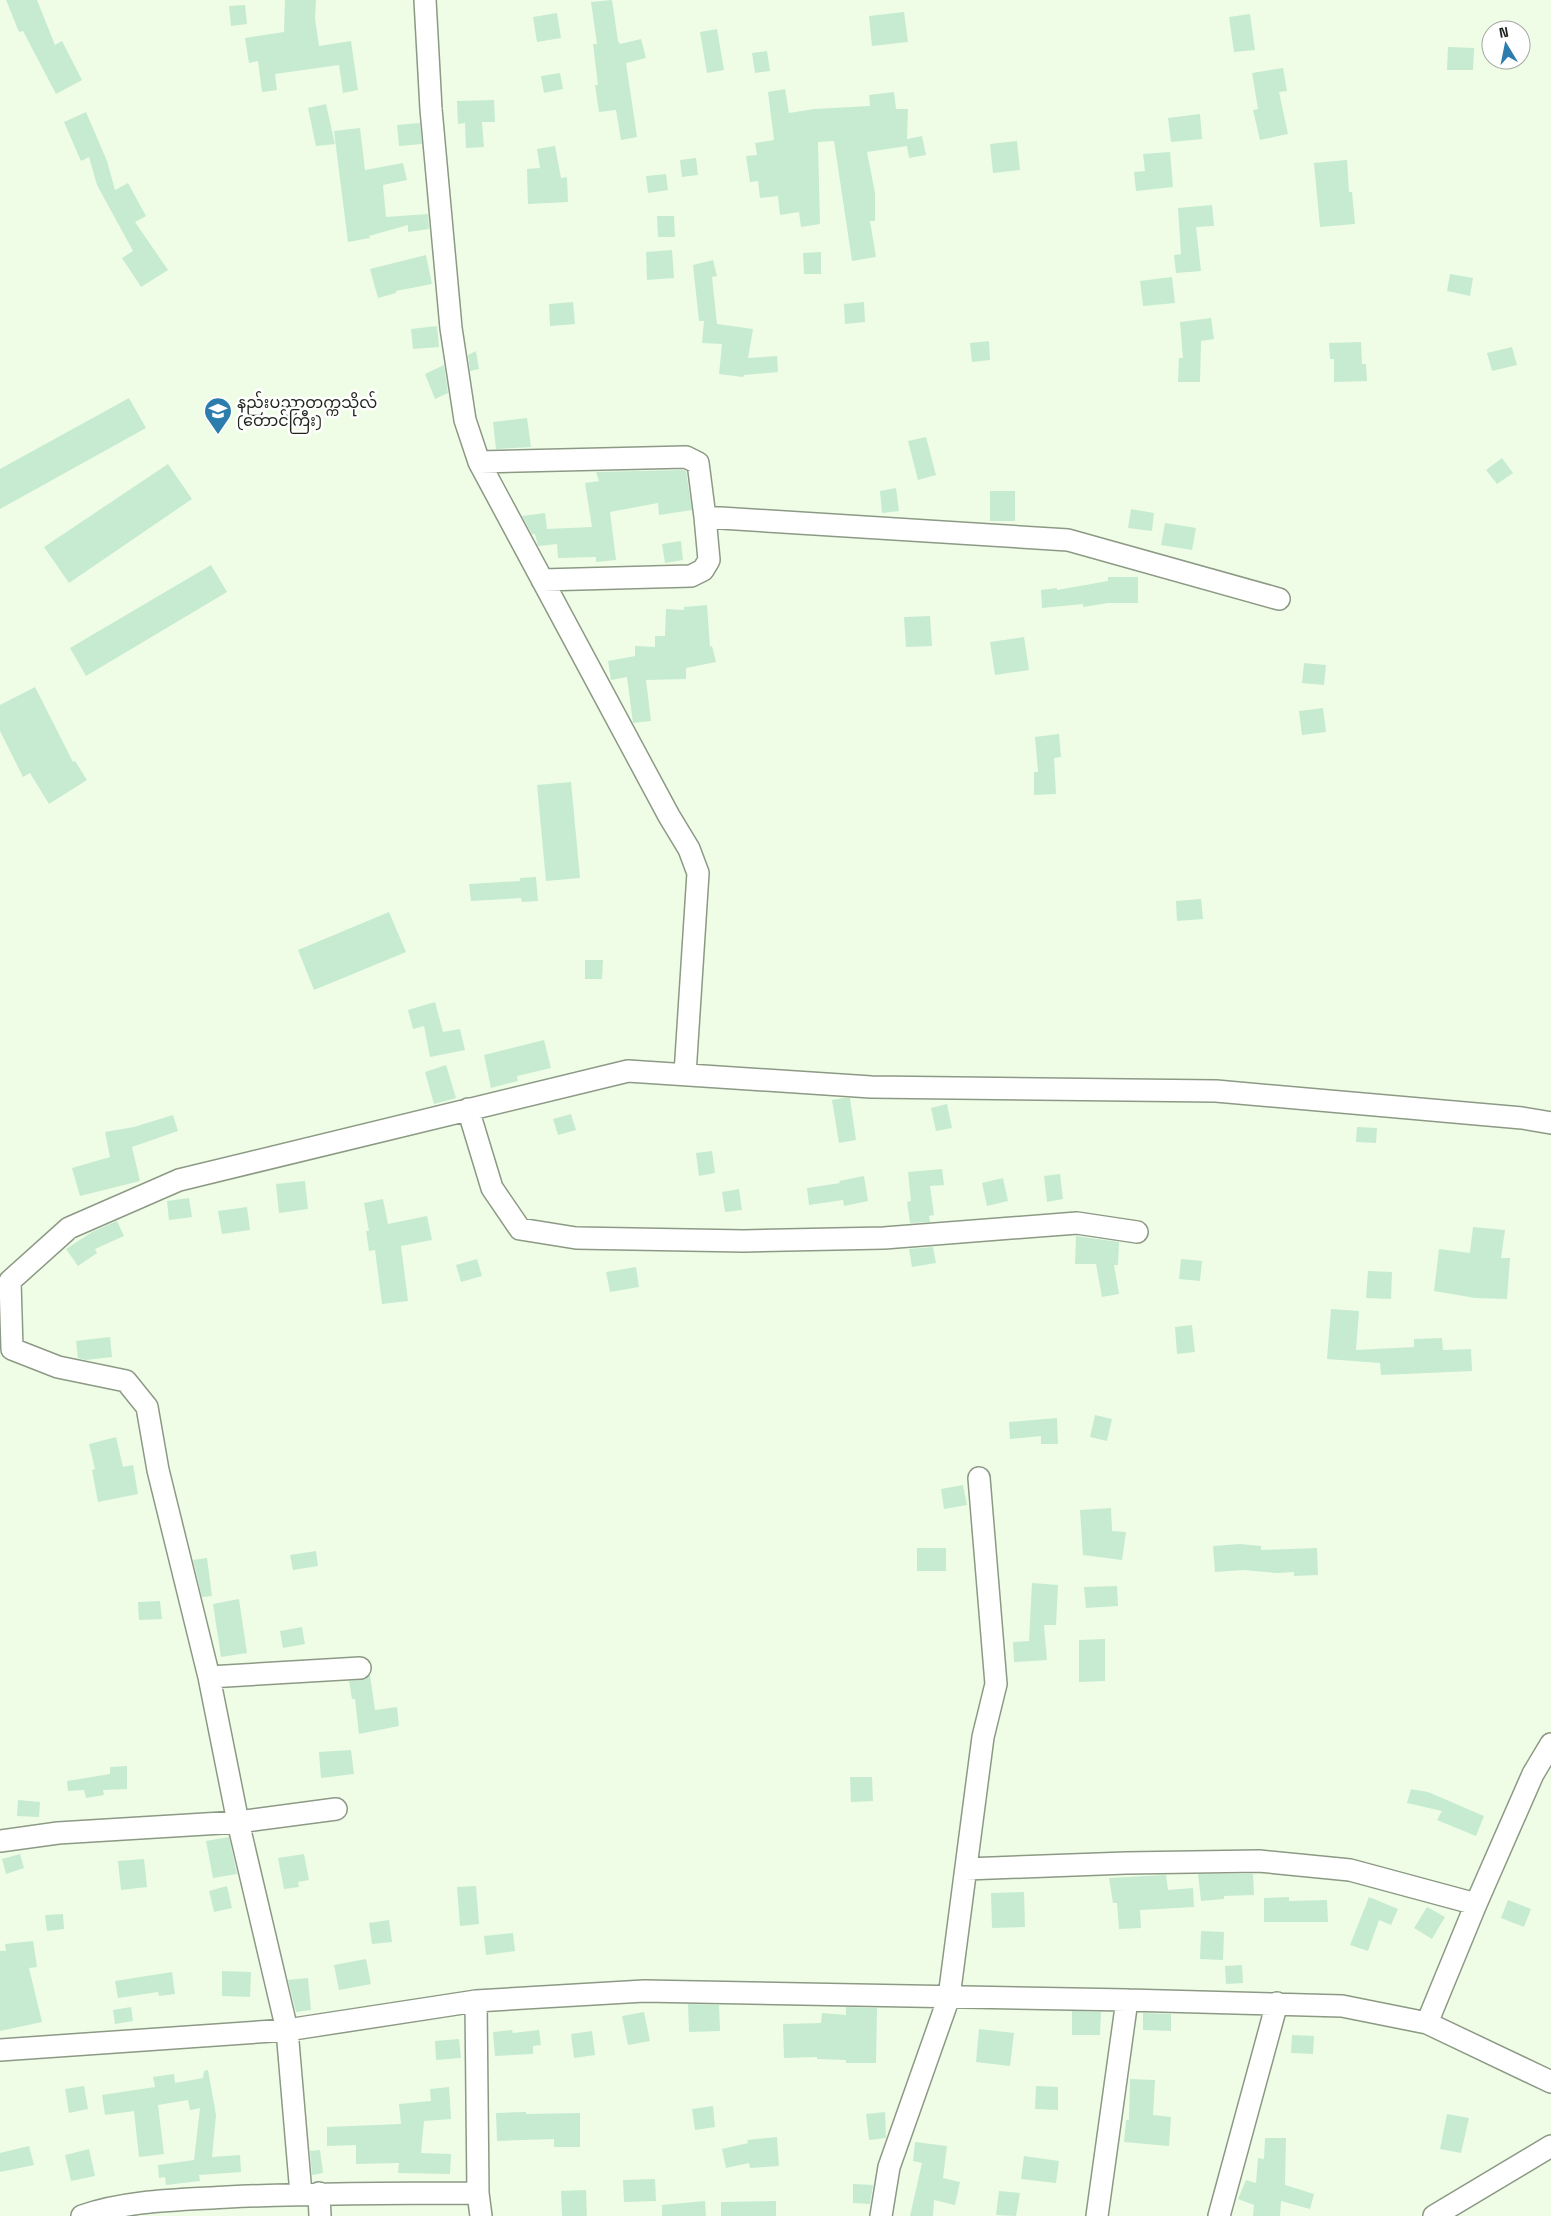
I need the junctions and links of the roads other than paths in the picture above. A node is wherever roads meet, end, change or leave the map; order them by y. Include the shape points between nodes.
1 (424, 0) edge
2 (479, 462) junction
3 (705, 517) junction
4 (542, 580) junction
5 (1279, 599) dead end
6 (685, 1074) junction
7 (468, 1109) junction
8 (1551, 1123) edge
9 (1137, 1232) dead end
10 (979, 1478) dead end
11 (360, 1668) dead end
12 (209, 1677) junction
13 (1551, 1744) edge
14 (336, 1809) dead end
15 (238, 1822) junction
16 (0, 1841) edge
17 (966, 1869) junction
18 (1476, 1904) junction
19 (949, 1997) junction
20 (1127, 2000) junction
21 (476, 2001) junction
22 (1277, 2003) junction
23 (1428, 2024) junction
24 (287, 2030) junction
25 (0, 2050) edge
26 (1551, 2082) edge
27 (1551, 2146) edge
28 (310, 2193) junction
29 (478, 2193) junction
30 (82, 2216) edge
31 (320, 2216) edge
32 (481, 2216) edge
33 (881, 2216) edge
34 (1097, 2216) edge
35 (1219, 2216) edge
36 (1434, 2216) edge

1 - 2 street via 451,328 465,420
2 - 3 street via 686,457 698,463
2 - 4 street
3 - 4 street via 709,560 703,570 691,576
3 - 5 street via 1068,540
4 - 6 street via 668,816 689,849 698,873
6 - 7 street via 628,1071
6 - 8 street via 870,1087 1216,1091
7 - 9 street via 492,1188 520,1228 576,1238 744,1241 884,1238 1077,1223
7 - 12 street via 179,1180 70,1228 10,1281 12,1349 58,1367 126,1381 147,1407 158,1470
10 - 17 street via 996,1684 983,1737
11 - 12 street
12 - 15 street
13 - 18 street via 1533,1774
14 - 15 street
15 - 16 street via 58,1833
15 - 24 street
17 - 18 street via 1259,1861 1350,1870
17 - 19 street
18 - 23 street
19 - 20 street
19 - 21 street via 644,1991
19 - 33 street via 889,2168
20 - 22 street
20 - 34 street
21 - 24 street
21 - 29 street
22 - 23 street via 1342,2006
22 - 35 street
23 - 26 street
24 - 25 street
24 - 28 street
27 - 36 street
28 - 29 street
28 - 30 street via 183,2199 103,2208
28 - 31 street
29 - 32 street

